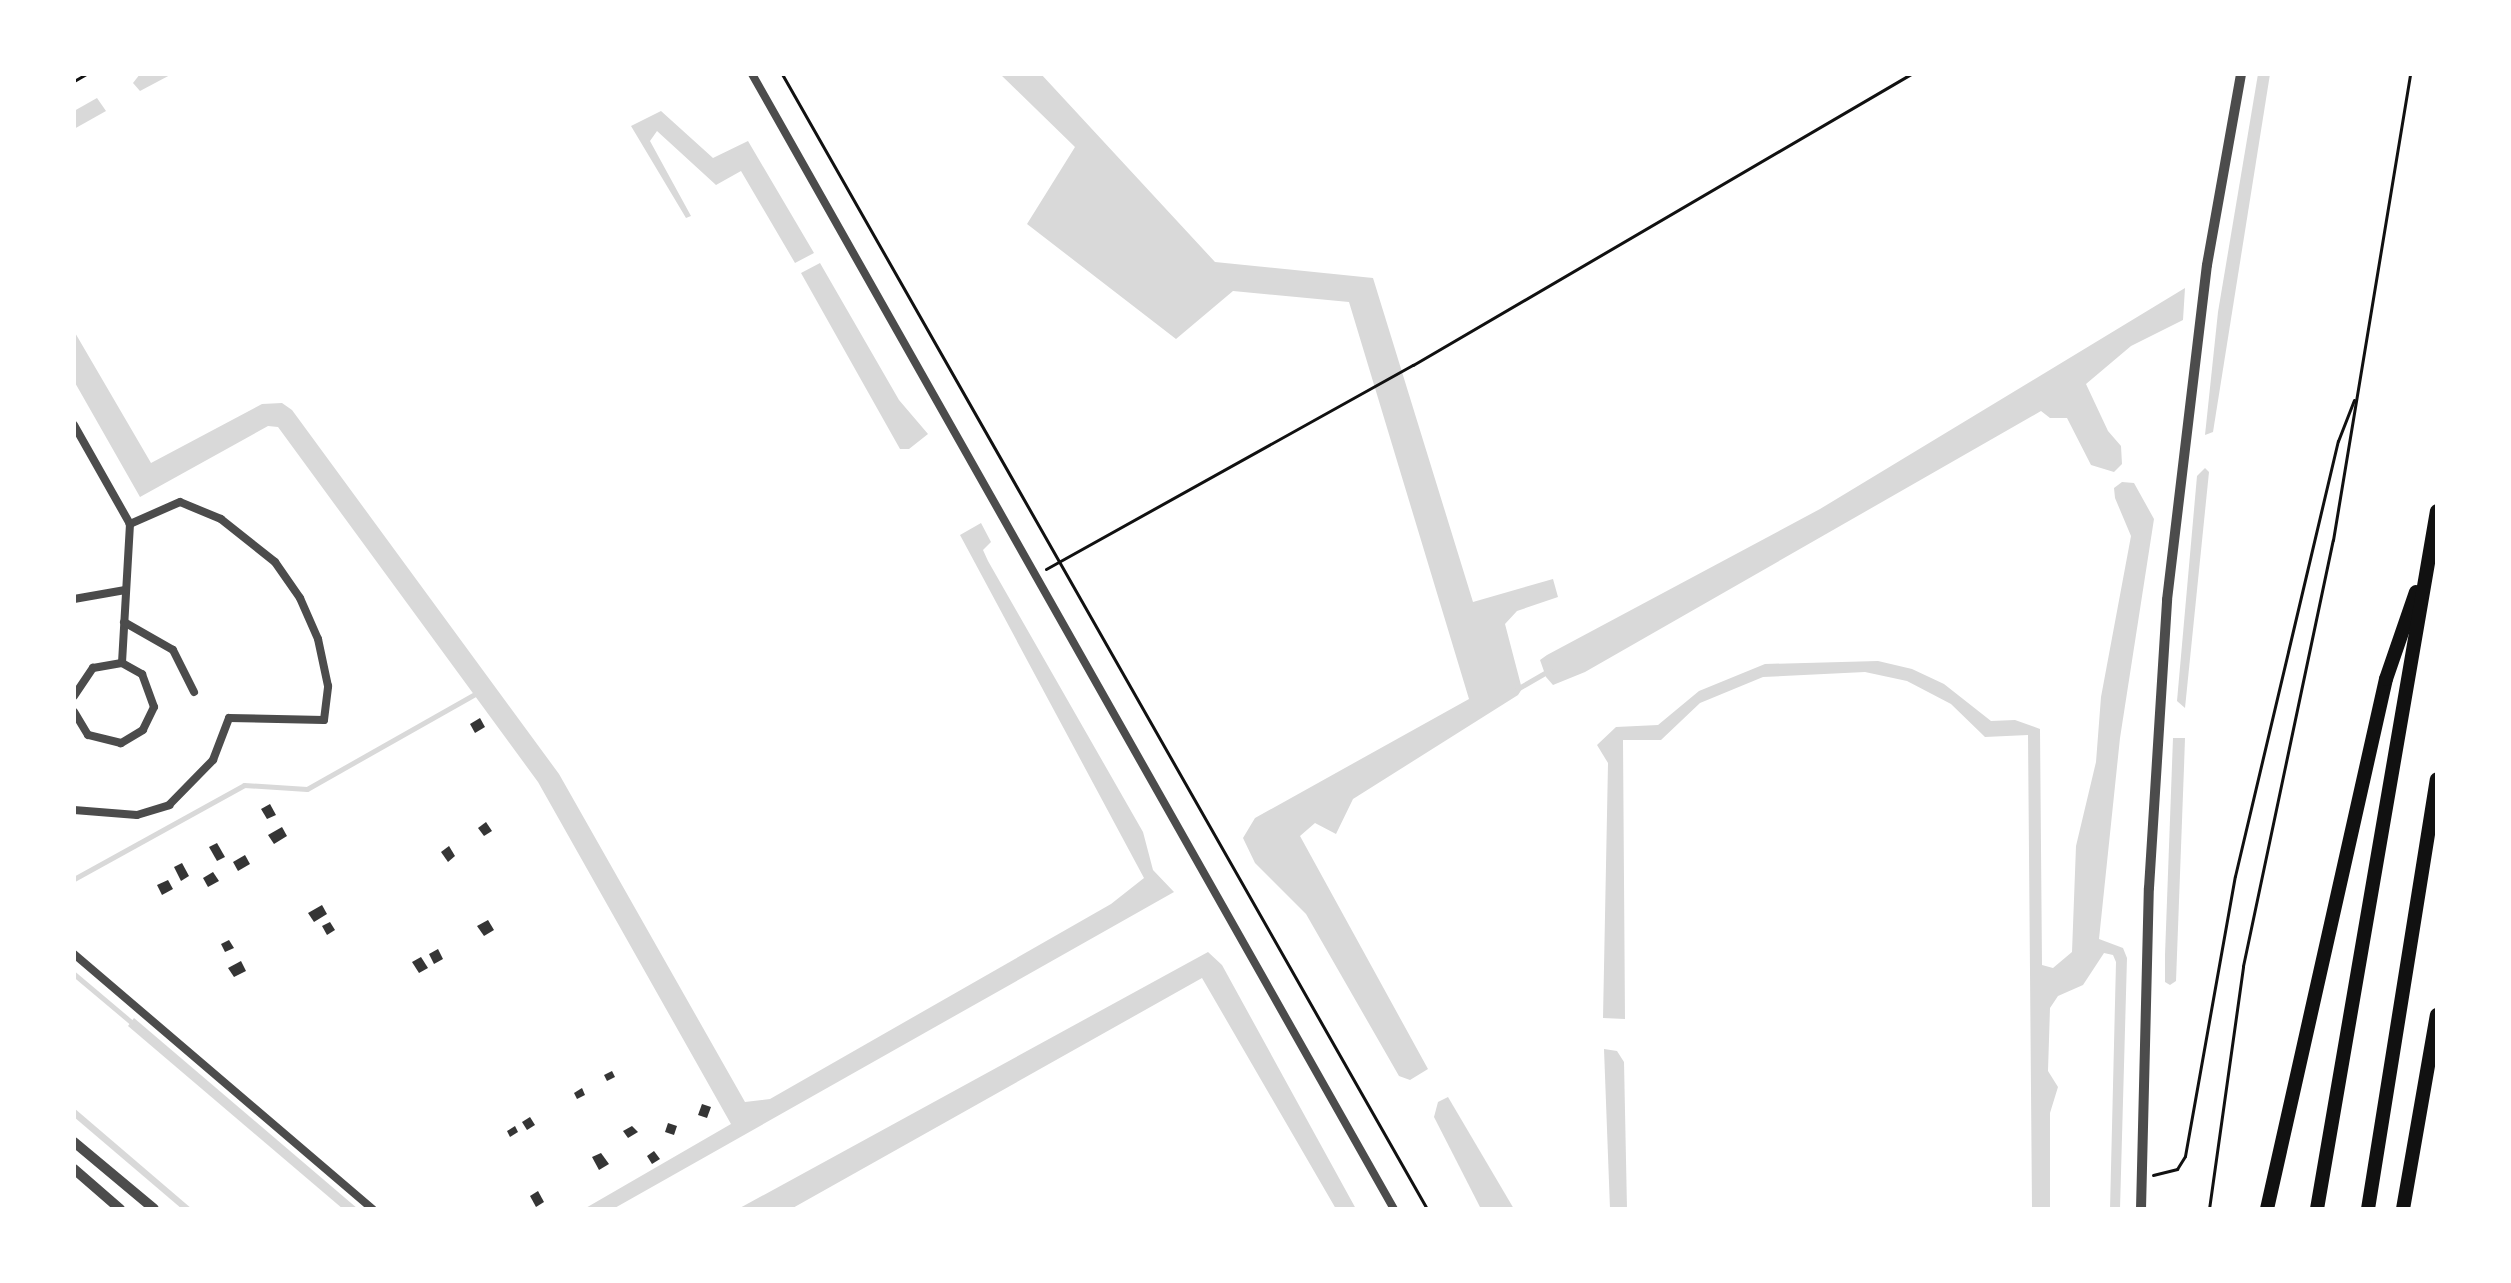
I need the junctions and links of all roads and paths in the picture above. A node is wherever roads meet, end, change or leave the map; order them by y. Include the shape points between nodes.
1 (86, 74) edge
2 (752, 74) edge
3 (782, 74) edge
4 (1911, 74) edge
5 (2241, 74) edge
6 (2410, 74) edge
7 (74, 81) edge
8 (2356, 394) junction
9 (74, 425) edge
10 (2437, 511) edge
11 (130, 524) junction
12 (2431, 550) junction
13 (1056, 564) junction
14 (1036, 575) junction
15 (125, 590) junction
16 (74, 599) edge
17 (124, 622) junction
18 (122, 663) junction
19 (194, 692) dead end
20 (74, 696) edge
21 (74, 712) edge
22 (2437, 780) edge
23 (74, 810) edge
24 (74, 954) edge
25 (2437, 1015) edge
26 (74, 1142) edge
27 (88, 1152) junction
28 (74, 1169) edge
29 (2141, 1175) junction
30 (120, 1209) edge
31 (154, 1209) edge
32 (373, 1209) edge
33 (1394, 1209) edge
34 (1427, 1209) edge
35 (2141, 1209) edge
36 (2209, 1209) edge
37 (2267, 1209) edge
38 (2317, 1209) edge
39 (2368, 1209) edge
40 (2403, 1209) edge

1 - 7 path
2 - 14 street
3 - 13 path
4 - 13 path via 1413,365
5 - 29 street via 2207,265 2166,613 2149,888
6 - 8 path
8 - 29 path via 2338,441 2235,876 2185,1156 2171,1172
8 - 36 path via 2333,540 2243,966
9 - 11 street
10 - 12 highway
11 - 15 street
11 - 23 street via 180,502 221,519 275,562 300,598 318,639 328,686 324,720 229,718 213,760 169,805 137,815
12 - 37 highway via 2386,679
12 - 38 highway
13 - 14 path
13 - 34 path
14 - 33 street
15 - 16 street
15 - 17 street
17 - 18 street
17 - 19 street via 173,650
18 - 20 street via 93,668
18 - 21 street via 142,674 153,695 151,719 143,730 133,739 108,744 88,735
22 - 39 highway
24 - 32 street
25 - 40 highway
26 - 27 street
27 - 28 street
27 - 31 street
28 - 30 street
29 - 35 street

